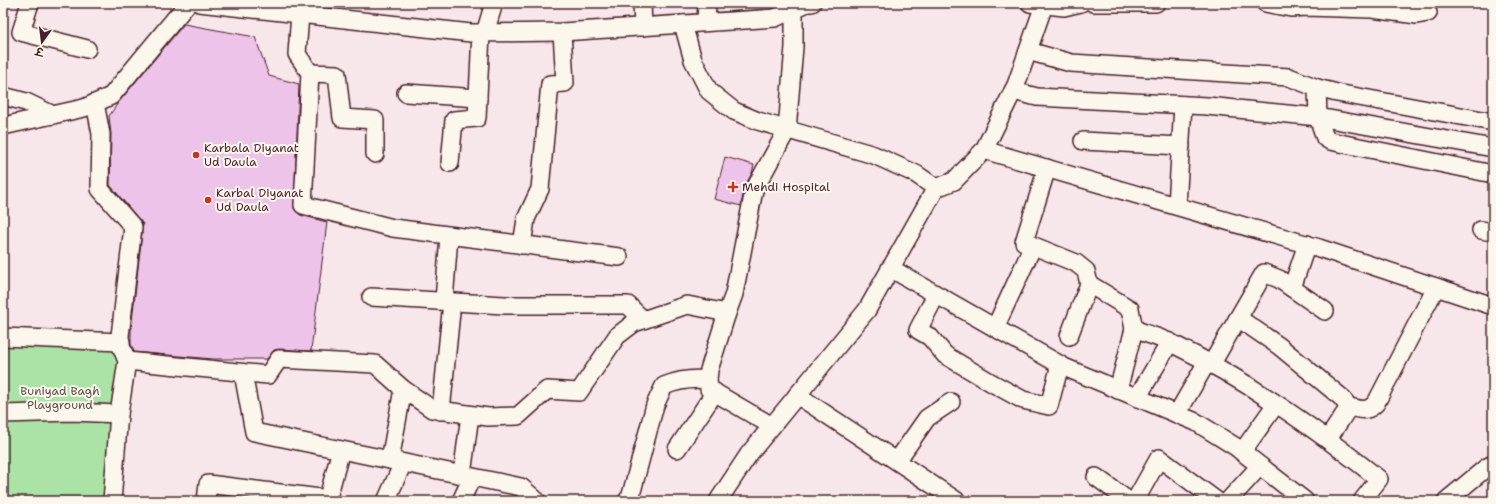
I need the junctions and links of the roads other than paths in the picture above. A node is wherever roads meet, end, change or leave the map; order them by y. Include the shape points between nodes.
1 (30, 3) edge
2 (188, 3) edge
3 (199, 3) edge
4 (494, 3) edge
5 (642, 3) edge
6 (707, 3) edge
7 (812, 3) edge
8 (1081, 3) edge
9 (1093, 3) edge
10 (1156, 3) edge
11 (1265, 3) edge
12 (1037, 4) edge
13 (794, 9) junction
14 (1428, 13) dead end
15 (300, 14) junction
16 (706, 22) junction
17 (683, 24) junction
18 (643, 27) junction
19 (562, 32) junction
20 (483, 33) junction
21 (87, 49) dead end
22 (1028, 51) junction
23 (310, 73) junction
24 (1317, 88) junction
25 (1013, 91) junction
26 (406, 94) dead end
27 (3, 96) edge
28 (478, 98) junction
29 (95, 104) junction
30 (1183, 105) junction
31 (53, 115) junction
32 (1318, 117) junction
33 (1493, 122) edge
34 (3, 126) edge
35 (787, 130) junction
36 (1083, 141) dead end
37 (1181, 146) junction
38 (1493, 148) edge
39 (984, 150) junction
40 (375, 154) dead end
41 (450, 162) dead end
42 (1047, 168) junction
43 (1493, 174) edge
44 (936, 188) junction
45 (1177, 206) junction
46 (449, 236) junction
47 (1307, 244) junction
48 (522, 245) junction
49 (1033, 246) junction
50 (619, 258) dead end
51 (890, 268) junction
52 (1089, 284) junction
53 (1436, 287) junction
54 (1292, 288) junction
55 (936, 294) junction
56 (371, 297) dead end
57 (448, 302) junction
58 (1493, 306) edge
59 (1325, 311) dead end
60 (727, 313) junction
61 (1238, 318) junction
62 (643, 320) junction
63 (995, 328) junction
64 (1134, 329) junction
65 (1069, 336) dead end
66 (3, 337) edge
67 (121, 342) junction
68 (1170, 342) junction
69 (127, 361) junction
70 (1209, 363) junction
71 (1060, 365) junction
72 (243, 373) junction
73 (711, 386) junction
74 (403, 389) junction
75 (1118, 390) junction
76 (797, 395) junction
77 (1137, 398) junction
78 (951, 402) dead end
79 (1345, 402) junction
80 (1276, 404) junction
81 (441, 411) junction
82 (3, 414) edge
83 (119, 414) junction
84 (1177, 414) junction
85 (470, 415) junction
86 (772, 426) junction
87 (1328, 439) junction
88 (677, 449) dead end
89 (341, 450) junction
90 (1242, 452) junction
91 (896, 461) junction
92 (397, 462) junction
93 (1493, 464) edge
94 (1260, 466) junction
95 (467, 476) junction
96 (1096, 477) dead end
97 (328, 500) edge
98 (112, 501) edge
99 (206, 501) edge
100 (386, 501) edge
101 (461, 501) edge
102 (537, 501) edge
103 (627, 501) edge
104 (718, 501) edge
105 (957, 501) edge
106 (1129, 501) edge
107 (1135, 501) edge
108 (1217, 501) edge
109 (1228, 501) edge
110 (1305, 501) edge
111 (1362, 501) edge
112 (1446, 501) edge

1 - 21 street via 21,32
2 - 29 street via 111,96
3 - 15 street
4 - 20 street
5 - 18 street
6 - 16 street
7 - 13 street
8 - 12 street via 1064,7
9 - 10 street
11 - 14 street via 1291,8 1306,6 1372,9 1417,15
12 - 22 street
13 - 16 street via 775,18
13 - 35 street via 794,47
15 - 20 street
15 - 23 street via 297,54
16 - 17 street
17 - 18 street
17 - 35 street via 693,60 709,91 734,111 758,122
18 - 19 street
19 - 20 street
19 - 48 street via 565,83 550,84 540,190 526,219
20 - 28 street
22 - 24 street via 1071,63 1289,77
22 - 25 street
23 - 40 street via 337,74 342,118 376,120
23 - 46 street via 303,204 393,228
24 - 32 street
24 - 33 street
25 - 30 street via 1038,97
25 - 39 street
26 - 28 street
27 - 31 street via 26,102
28 - 41 street via 477,118 454,120
29 - 31 street
29 - 67 street via 101,134 100,189 133,228
30 - 32 street
30 - 37 street
31 - 34 street
32 - 38 street
32 - 43 street via 1325,138 1335,142
35 - 44 street via 874,155 916,174
35 - 60 street via 754,190 734,294
36 - 37 street
37 - 45 street
39 - 42 street
39 - 44 street via 954,181
42 - 45 street
42 - 49 street via 1024,242
44 - 51 street
45 - 47 street
46 - 48 street
46 - 57 street
47 - 53 street
47 - 54 street
48 - 50 street
49 - 52 street via 1076,263 1086,271
49 - 63 street
51 - 55 street
51 - 76 street via 867,310
52 - 64 street via 1130,309
52 - 65 street
53 - 58 street
53 - 79 street via 1376,403 1370,409 1363,410
54 - 59 street
54 - 61 street via 1264,273
55 - 63 street
55 - 71 street via 918,330 930,337 945,355 992,383 1023,400 1049,406
56 - 57 street
57 - 62 street via 628,305
57 - 81 street
60 - 62 street via 687,305
60 - 73 street via 709,370
61 - 70 street
61 - 79 street via 1279,346
62 - 85 street via 634,323 617,336 579,392 547,390 518,416
63 - 71 street
64 - 68 street
64 - 75 street
66 - 67 street
67 - 69 street
68 - 70 street
68 - 77 street
69 - 72 street
69 - 83 street
70 - 80 street
70 - 84 street
71 - 75 street
72 - 74 street via 268,375 279,359 375,364
72 - 89 street via 254,432
73 - 86 street
73 - 88 street
73 - 103 street via 694,378 678,380 664,386 655,405 631,495
74 - 81 street via 432,410
74 - 92 street
75 - 77 street
76 - 86 street
76 - 91 street
77 - 84 street
78 - 91 street via 926,418
79 - 87 street
80 - 87 street
80 - 90 street
81 - 85 street
82 - 83 street
83 - 98 street
84 - 90 street via 1196,422
85 - 95 street
86 - 104 street via 749,454
87 - 111 street via 1379,479
89 - 92 street
89 - 97 street
90 - 94 street
91 - 105 street
92 - 95 street
92 - 100 street
93 - 112 street
94 - 109 street
94 - 110 street
95 - 101 street
95 - 102 street via 521,487
96 - 106 street
97 - 99 street via 208,484
107 - 108 street via 1159,458

